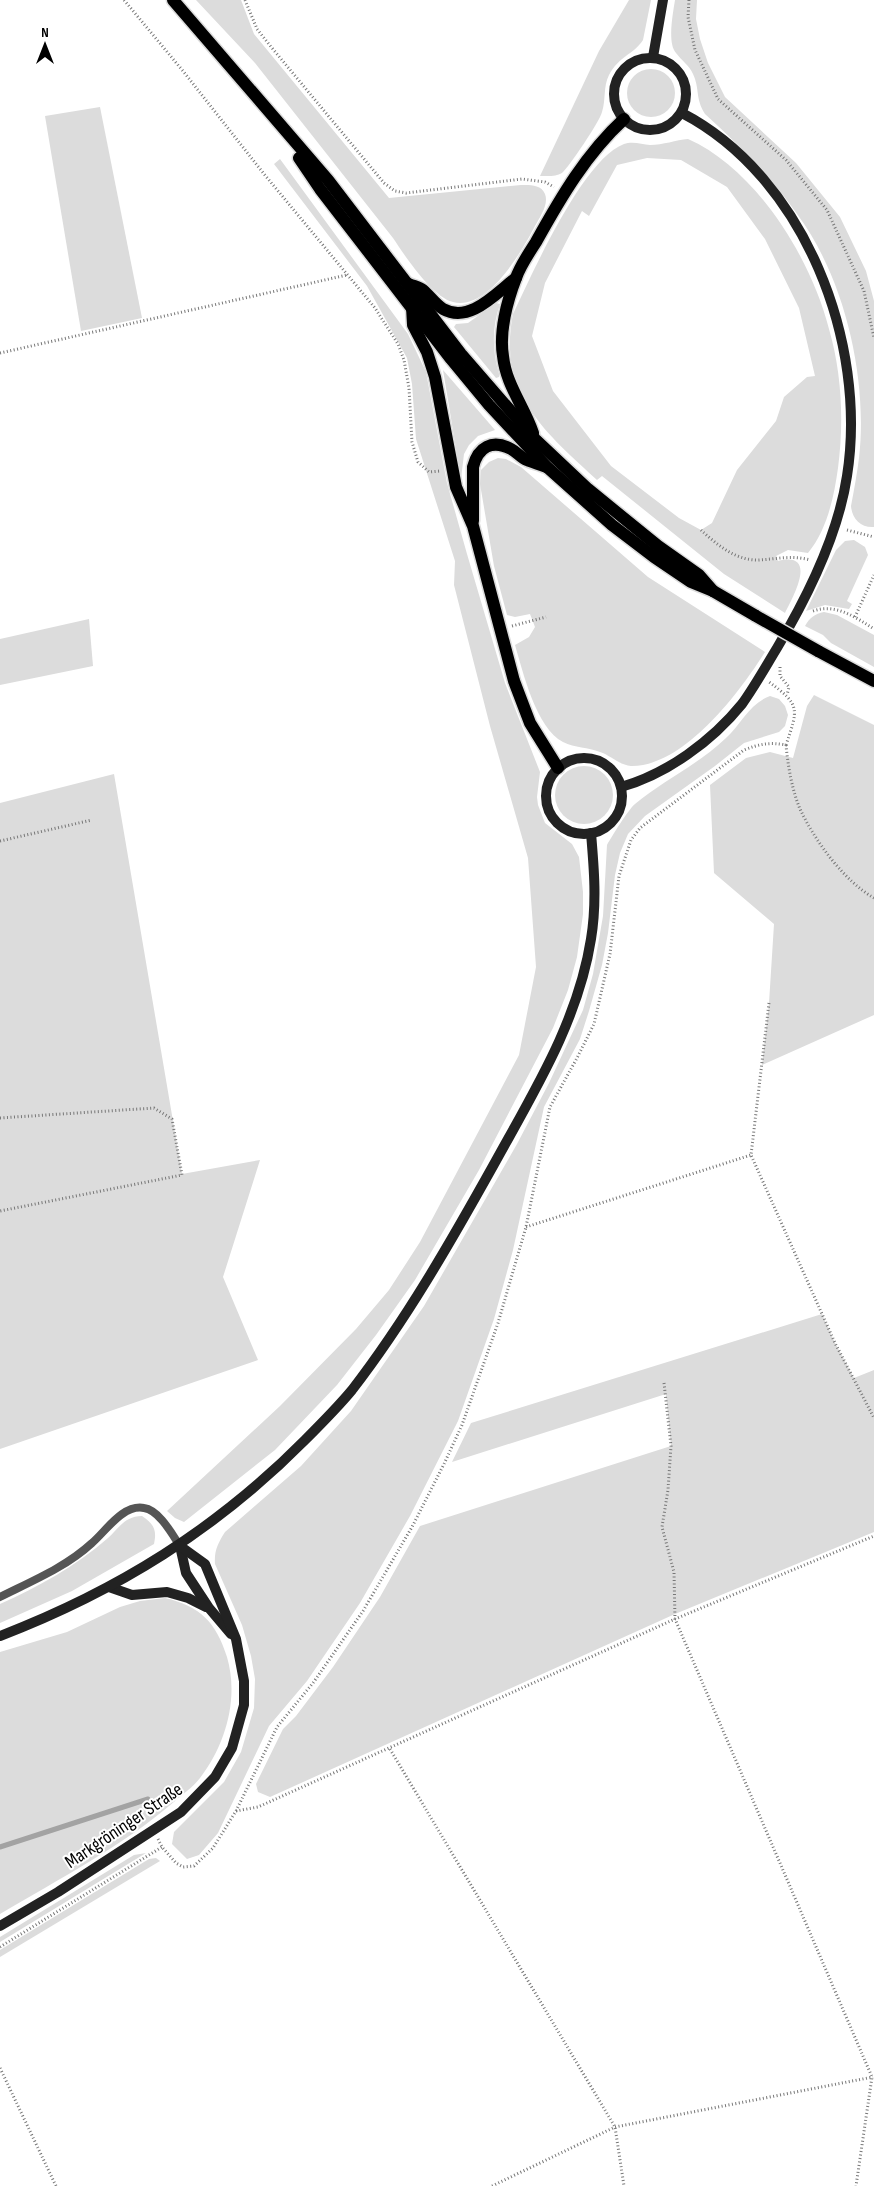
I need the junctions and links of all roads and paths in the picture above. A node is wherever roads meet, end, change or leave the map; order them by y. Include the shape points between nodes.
1 (124, 0) edge
2 (173, 0) edge
3 (245, 0) edge
4 (663, 0) edge
5 (690, 0) edge
6 (653, 57) junction
7 (269, 112) junction
8 (682, 113) junction
9 (624, 119) junction
10 (564, 192) junction
11 (347, 275) junction
12 (516, 278) junction
13 (406, 283) junction
14 (412, 307) junction
15 (874, 338) edge
16 (0, 353) edge
17 (535, 439) junction
18 (547, 467) junction
19 (451, 469) junction
20 (473, 526) junction
21 (834, 526) junction
22 (701, 530) dead end
23 (874, 537) edge
24 (820, 563) junction
25 (874, 575) edge
26 (713, 591) junction
27 (546, 617) dead end
28 (500, 629) junction
29 (874, 629) edge
30 (760, 676) junction
31 (874, 681) edge
32 (786, 745) junction
33 (558, 768) junction
34 (621, 787) junction
35 (92, 820) dead end
36 (591, 833) junction
37 (0, 841) edge
38 (874, 898) edge
39 (769, 1002) dead end
40 (0, 1118) edge
41 (751, 1156) junction
42 (0, 1211) edge
43 (526, 1227) junction
44 (664, 1383) dead end
45 (874, 1418) edge
46 (874, 1536) edge
47 (180, 1546) junction
48 (109, 1587) junction
49 (0, 1597) edge
50 (208, 1608) junction
51 (675, 1619) junction
52 (0, 1636) edge
53 (236, 1640) junction
54 (390, 1749) junction
55 (236, 1812) junction
56 (154, 1830) junction
57 (162, 1847) junction
58 (0, 1926) edge
59 (0, 1947) edge
60 (0, 2068) edge
61 (873, 2077) edge
62 (615, 2127) junction
63 (56, 2186) edge
64 (492, 2186) edge
65 (624, 2186) edge
66 (856, 2186) edge

1 - 11 path
2 - 7 main road
3 - 10 path via 257,29 267,42 384,183 395,192 522,179 545,182
4 - 6 main road
5 - 15 path via 688,16 695,50 718,99 786,160 827,210 864,291
6 - 8 main road via 673,64 680,72 687,93
6 - 9 main road via 629,64 617,78 615,103
7 - 13 main road via 328,180
7 - 14 main road via 320,189
8 - 9 main road via 667,126 649,130 631,125
8 - 21 main road via 713,133 766,183 788,213 823,277 845,352 852,423 847,476
9 - 10 main road via 598,144
10 - 12 main road
11 - 16 path
11 - 19 path via 375,308 398,344 404,360 412,442 418,462 428,472
12 - 13 main road via 479,307 456,313 443,309 423,290
12 - 17 main road via 504,318 502,356 508,380 527,415
13 - 17 main road via 467,362
14 - 18 main road via 489,405
14 - 19 main road via 413,325 436,377
17 - 26 main road via 588,489 698,575
18 - 20 main road via 499,445 490,444 482,449 473,467
18 - 26 main road via 612,525 654,557 690,582
19 - 20 main road
20 - 28 main road
21 - 23 path
21 - 24 main road
22 - 24 path via 720,548 737,556 756,560 800,557
24 - 30 main road
25 - 29 path via 855,617
26 - 31 main road, bridge
27 - 28 path
28 - 33 main road via 530,723
30 - 32 path via 793,703 794,720
30 - 34 main road via 742,704 699,746 658,772
32 - 38 path via 800,809 822,847 851,880
32 - 43 path via 772,742 744,750 640,828 631,840 619,876 610,954 594,1024 550,1107
33 - 34 main road via 582,758 599,761 613,772
33 - 36 main road via 546,794 550,813 572,832
34 - 36 main road via 616,816 609,824
35 - 37 path
36 - 47 main road via 595,883 592,929 572,1012 551,1060 465,1217 419,1293 351,1391 289,1456 229,1509
39 - 41 path
40 - 42 path via 154,1108 172,1119 182,1175
41 - 43 path
41 - 45 path via 835,1343
43 - 55 path via 498,1323 462,1425 444,1464 363,1611 313,1683 277,1727
44 - 51 path via 671,1446 662,1527 674,1572
46 - 51 path
47 - 48 main road
47 - 49 lane via 153,1511 139,1507 127,1510 84,1551
47 - 50 main road via 186,1573
47 - 53 main road, Markgröninger Straße via 205,1564
48 - 50 main road via 132,1595 167,1592
48 - 52 main road
50 - 53 main road
51 - 54 path
51 - 61 path
53 - 56 main road, Markgröninger Straße via 244,1681 244,1706 232,1748 215,1777 198,1796
54 - 55 path via 258,1807
54 - 62 path
55 - 57 path via 213,1848 194,1866 183,1867 176,1863
56 - 57 path
56 - 58 main road, Markgröninger Straße
57 - 59 path
60 - 63 path
61 - 62 path
61 - 66 path
62 - 64 path
62 - 65 path

